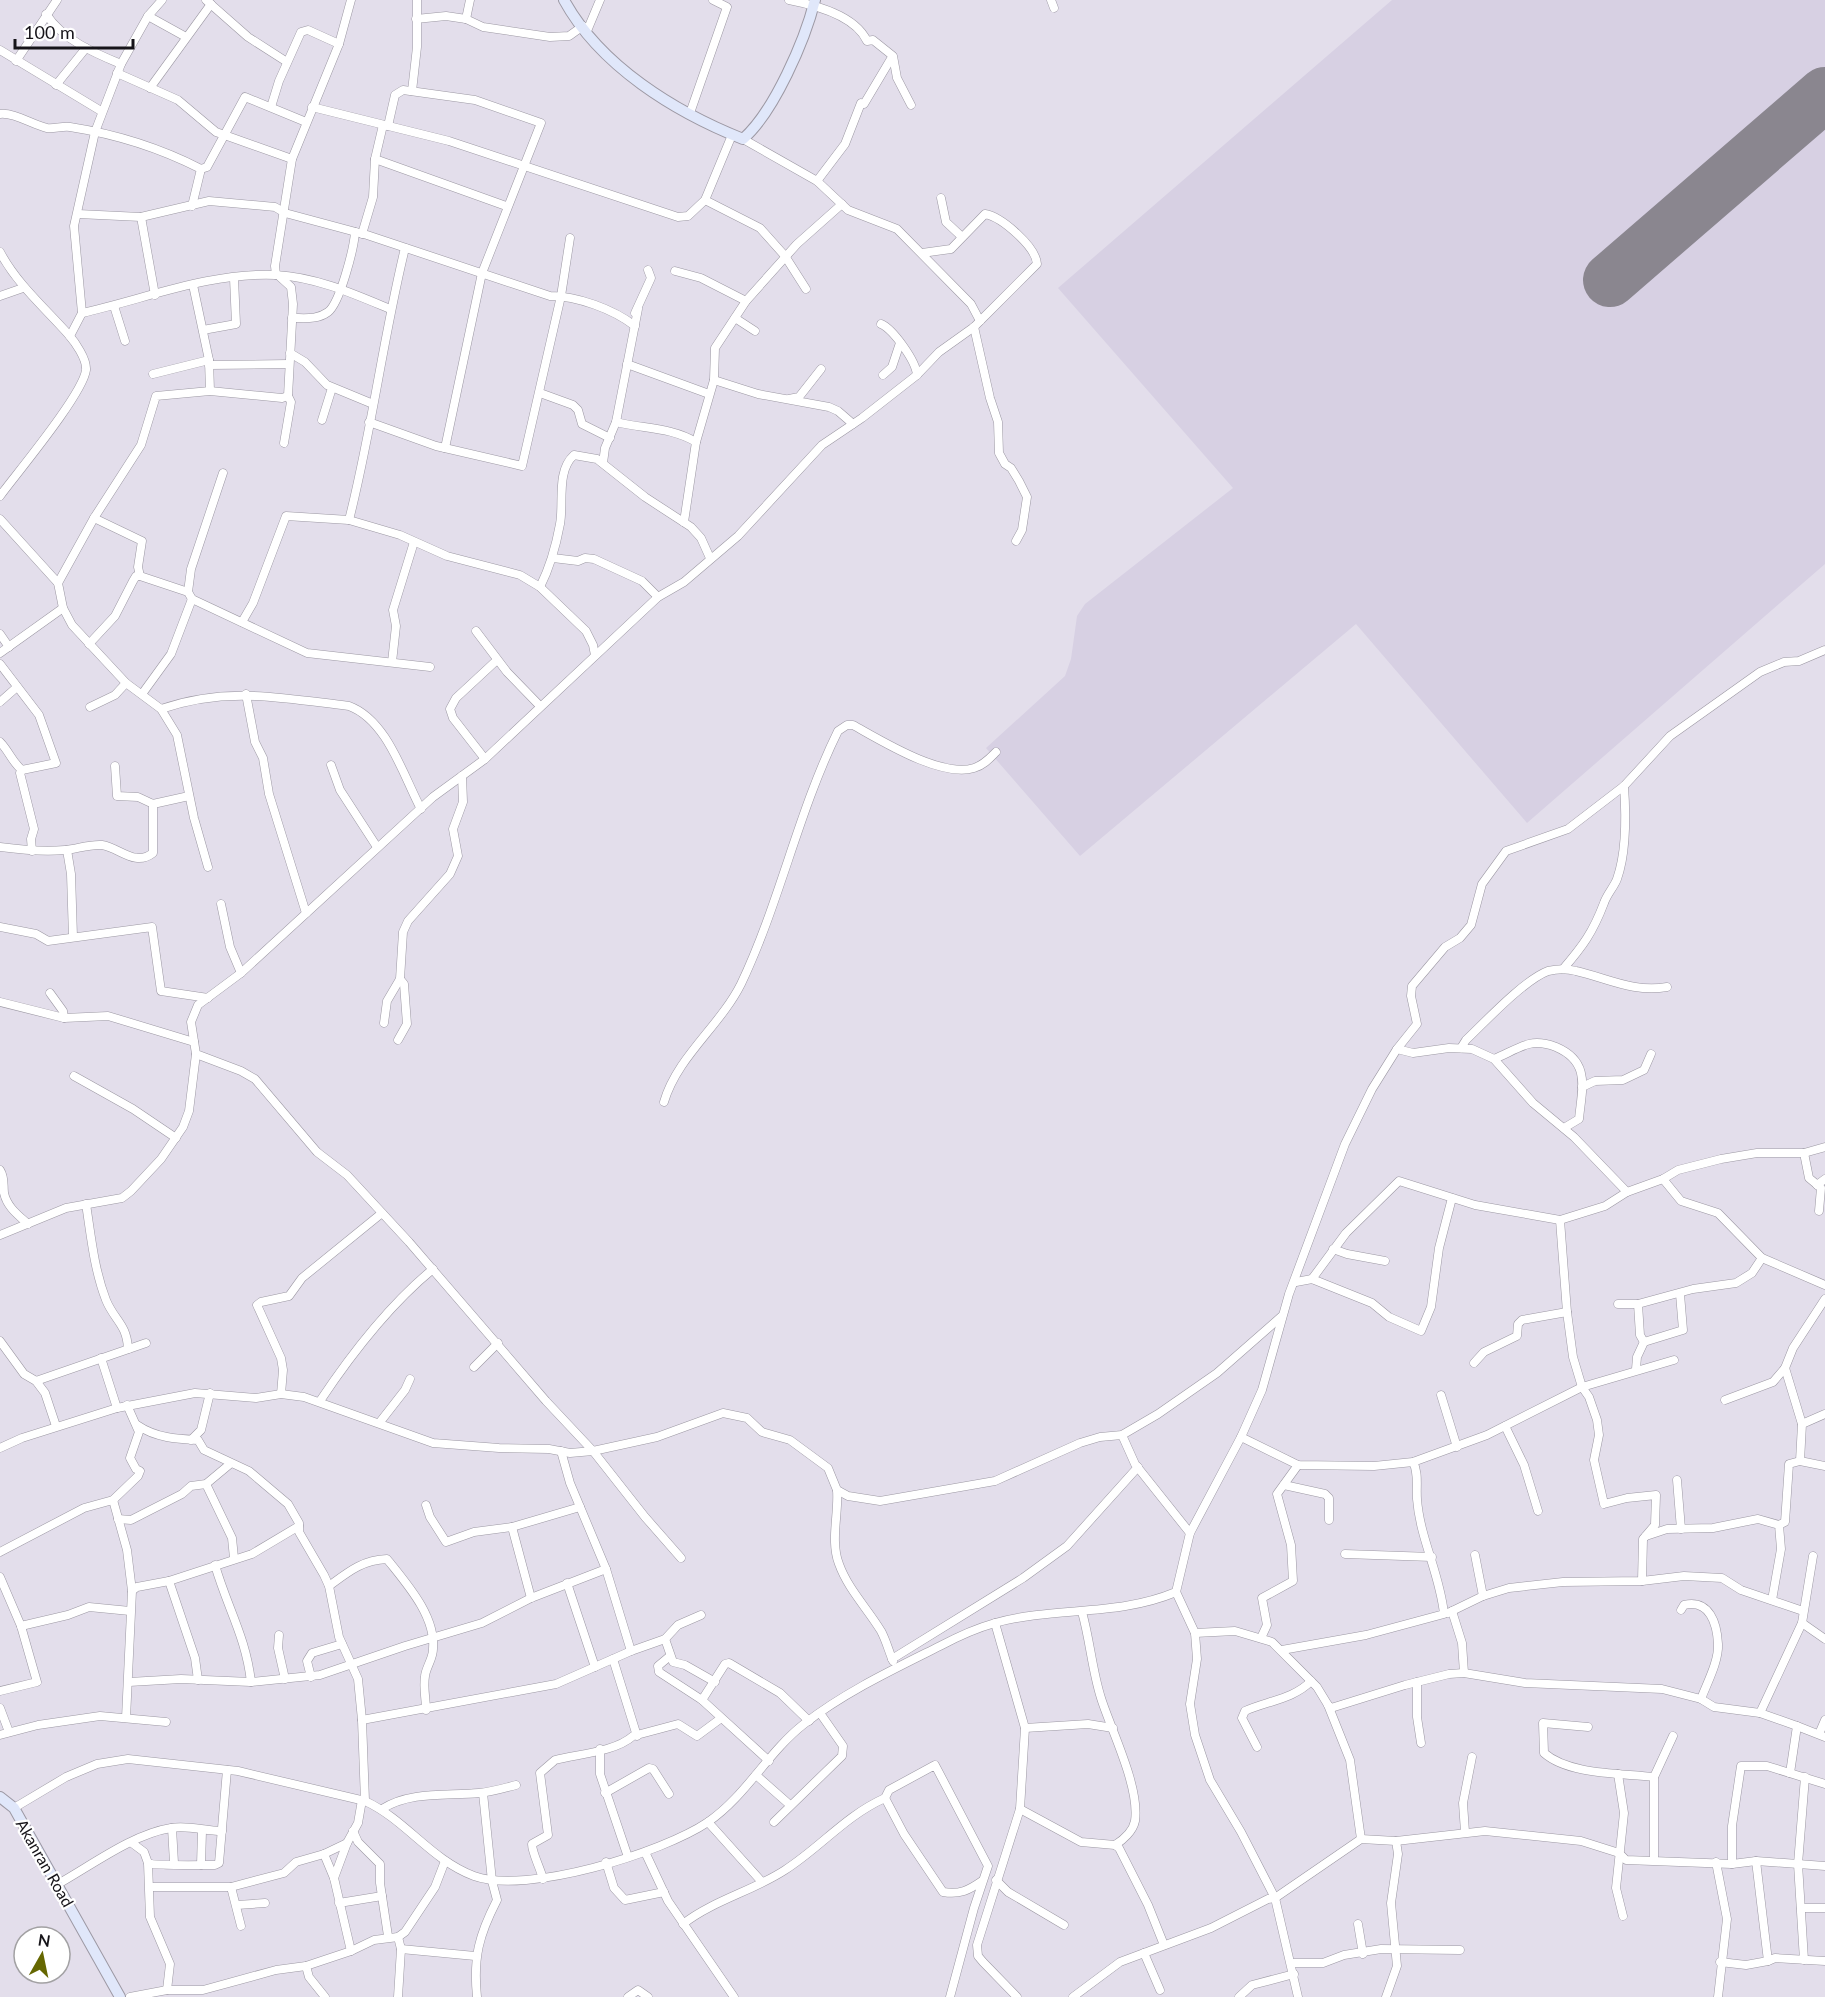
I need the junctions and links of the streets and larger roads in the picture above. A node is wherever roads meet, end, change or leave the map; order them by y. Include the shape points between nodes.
1 (57, 0) edge
2 (162, 0) edge
3 (351, 0) edge
4 (417, 0) edge
5 (470, 0) edge
6 (564, 0) edge
7 (600, 0) edge
8 (713, 0) edge
9 (789, 0) edge
10 (208, 2) edge
11 (727, 2) edge
12 (815, 2) edge
13 (46, 14) junction
14 (148, 16) junction
15 (416, 19) junction
16 (466, 19) junction
17 (585, 29) junction
18 (186, 37) junction
19 (339, 44) junction
20 (86, 48) junction
21 (0, 50) edge
22 (893, 56) junction
23 (16, 61) junction
24 (287, 62) junction
25 (121, 64) junction
26 (117, 73) junction
27 (56, 85) junction
28 (150, 88) junction
29 (412, 91) junction
30 (910, 105) dead end
31 (271, 107) junction
32 (312, 107) junction
33 (101, 111) junction
34 (690, 113) junction
35 (0, 114) edge
36 (306, 122) junction
37 (386, 125) junction
38 (755, 128) junction
39 (95, 132) junction
40 (732, 135) junction
41 (224, 136) junction
42 (743, 139) junction
43 (757, 145) junction
44 (292, 159) junction
45 (375, 159) junction
46 (526, 165) junction
47 (201, 169) junction
48 (817, 181) junction
49 (941, 198) dead end
50 (705, 200) junction
51 (842, 204) junction
52 (192, 206) junction
53 (506, 206) junction
54 (285, 213) junction
55 (78, 214) junction
56 (141, 217) junction
57 (359, 233) junction
58 (961, 236) junction
59 (570, 238) dead end
60 (405, 248) junction
61 (0, 252) edge
62 (922, 253) junction
63 (786, 256) junction
64 (648, 270) dead end
65 (675, 271) dead end
66 (482, 273) junction
67 (276, 275) junction
68 (234, 278) junction
69 (193, 285) junction
70 (23, 288) junction
71 (340, 288) junction
72 (806, 289) dead end
73 (155, 295) junction
74 (0, 296) edge
75 (561, 296) junction
76 (746, 301) junction
77 (114, 306) junction
78 (390, 309) junction
79 (638, 309) junction
80 (82, 313) junction
81 (292, 318) junction
82 (735, 318) junction
83 (627, 320) junction
84 (881, 324) dead end
85 (977, 324) junction
86 (635, 326) junction
87 (203, 330) junction
88 (755, 332) dead end
89 (70, 336) junction
90 (125, 341) dead end
91 (900, 343) junction
92 (290, 352) junction
93 (209, 363) junction
94 (289, 364) junction
95 (627, 364) junction
96 (822, 369) dead end
97 (153, 374) dead end
98 (883, 375) dead end
99 (917, 375) junction
100 (714, 380) junction
101 (332, 388) junction
102 (210, 391) junction
103 (540, 393) junction
104 (709, 394) junction
105 (288, 396) junction
106 (785, 399) junction
107 (374, 404) junction
108 (322, 420) dead end
109 (369, 422) junction
110 (616, 422) junction
111 (853, 424) junction
112 (610, 438) junction
113 (696, 442) junction
114 (284, 443) dead end
115 (445, 448) junction
116 (603, 463) junction
117 (223, 473) dead end
118 (0, 496) edge
119 (94, 518) junction
120 (0, 519) edge
121 (349, 520) junction
122 (684, 522) junction
123 (1016, 541) dead end
124 (414, 542) junction
125 (552, 558) junction
126 (710, 558) junction
127 (140, 576) junction
128 (58, 583) junction
129 (540, 587) junction
130 (190, 596) junction
131 (658, 597) junction
132 (63, 608) junction
133 (242, 622) junction
134 (476, 631) dead end
135 (0, 634) edge
136 (89, 644) junction
137 (9, 647) junction
138 (1825, 650) edge
139 (0, 653) edge
140 (595, 655) junction
141 (497, 660) junction
142 (392, 663) junction
143 (0, 664) edge
144 (430, 667) dead end
145 (126, 682) junction
146 (18, 687) junction
147 (142, 694) junction
148 (246, 694) junction
149 (0, 702) edge
150 (540, 706) junction
151 (90, 707) dead end
152 (161, 709) junction
153 (0, 742) edge
154 (996, 752) dead end
155 (485, 759) junction
156 (331, 765) dead end
157 (115, 766) dead end
158 (22, 770) junction
159 (462, 776) junction
160 (1624, 786) junction
161 (189, 796) junction
162 (153, 804) junction
163 (421, 809) junction
164 (0, 847) edge
165 (377, 847) junction
166 (67, 850) junction
167 (32, 851) junction
168 (208, 867) dead end
169 (221, 904) dead end
170 (306, 913) junction
171 (0, 927) edge
172 (73, 937) junction
173 (1563, 969) junction
174 (241, 973) junction
175 (400, 979) junction
176 (1667, 987) dead end
177 (50, 993) dead end
178 (208, 998) junction
179 (0, 1002) edge
180 (64, 1018) junction
181 (384, 1023) dead end
182 (398, 1040) dead end
183 (194, 1042) junction
184 (1461, 1048) junction
185 (1397, 1049) junction
186 (196, 1054) junction
187 (1651, 1054) dead end
188 (1494, 1059) junction
189 (74, 1076) dead end
190 (1582, 1087) junction
191 (664, 1102) dead end
192 (1564, 1128) junction
193 (176, 1138) junction
194 (1825, 1147) edge
195 (1804, 1153) junction
196 (0, 1170) edge
197 (1663, 1179) junction
198 (1825, 1179) edge
199 (1817, 1185) junction
200 (1627, 1192) junction
201 (1452, 1198) junction
202 (86, 1204) junction
203 (1819, 1211) dead end
204 (382, 1213) junction
205 (1560, 1220) junction
206 (28, 1224) junction
207 (0, 1235) edge
208 (1333, 1249) junction
209 (1762, 1258) junction
210 (1385, 1262) dead end
211 (433, 1269) junction
212 (1312, 1279) junction
213 (1296, 1282) junction
214 (1825, 1285) edge
215 (1680, 1294) junction
216 (1825, 1299) edge
217 (1618, 1304) dead end
218 (1638, 1304) junction
219 (1567, 1312) junction
220 (1282, 1316) junction
221 (0, 1341) edge
222 (1644, 1342) junction
223 (146, 1343) dead end
224 (498, 1343) junction
225 (128, 1349) junction
226 (101, 1358) junction
227 (1674, 1360) dead end
228 (1474, 1363) dead end
229 (474, 1367) dead end
230 (1785, 1368) junction
231 (1636, 1369) junction
232 (410, 1378) dead end
233 (36, 1381) junction
234 (1582, 1387) junction
235 (210, 1393) junction
236 (281, 1394) junction
237 (1441, 1395) dead end
238 (1725, 1400) dead end
239 (320, 1401) junction
240 (127, 1405) junction
241 (117, 1408) junction
242 (1825, 1414) edge
243 (380, 1422) junction
244 (1802, 1424) junction
245 (138, 1425) junction
246 (57, 1426) junction
247 (1504, 1426) junction
248 (1122, 1435) junction
249 (1241, 1437) junction
250 (191, 1440) junction
251 (584, 1441) junction
252 (1457, 1447) junction
253 (0, 1448) edge
254 (561, 1450) junction
255 (593, 1451) junction
256 (581, 1453) junction
257 (1800, 1461) junction
258 (1413, 1462) junction
259 (230, 1464) junction
260 (1298, 1465) junction
261 (1825, 1466) edge
262 (1138, 1467) junction
263 (1677, 1480) dead end
264 (206, 1484) junction
265 (1284, 1485) junction
266 (837, 1490) junction
267 (114, 1500) junction
268 (426, 1505) dead end
269 (580, 1507) junction
270 (1538, 1511) dead end
271 (118, 1519) junction
272 (1329, 1520) dead end
273 (1779, 1525) junction
274 (299, 1526) junction
275 (512, 1527) junction
276 (1681, 1529) junction
277 (1190, 1533) junction
278 (1643, 1539) junction
279 (0, 1552) edge
280 (1345, 1554) dead end
281 (1474, 1555) dead end
282 (1813, 1556) dead end
283 (1432, 1557) junction
284 (234, 1558) junction
285 (681, 1558) dead end
286 (215, 1565) junction
287 (606, 1569) junction
288 (0, 1577) edge
289 (169, 1581) junction
290 (1642, 1581) junction
291 (567, 1583) junction
292 (329, 1586) junction
293 (132, 1591) junction
294 (1176, 1592) junction
295 (1483, 1596) junction
296 (531, 1598) junction
297 (1772, 1600) junction
298 (1681, 1610) dead end
299 (130, 1611) junction
300 (1803, 1611) junction
301 (1082, 1612) junction
302 (1448, 1613) junction
303 (701, 1616) dead end
304 (995, 1623) junction
305 (1802, 1623) junction
306 (21, 1626) junction
307 (1195, 1633) junction
308 (279, 1635) dead end
309 (433, 1637) junction
310 (1261, 1638) junction
311 (1825, 1639) edge
312 (665, 1640) junction
313 (342, 1644) junction
314 (1282, 1650) junction
315 (631, 1651) junction
316 (670, 1656) junction
317 (613, 1659) junction
318 (892, 1659) junction
319 (350, 1664) junction
320 (595, 1667) junction
321 (896, 1668) junction
322 (1464, 1673) junction
323 (310, 1677) junction
324 (285, 1679) junction
325 (198, 1680) junction
326 (1311, 1681) junction
327 (129, 1682) junction
328 (251, 1682) junction
329 (715, 1682) junction
330 (1417, 1682) junction
331 (0, 1691) edge
332 (1701, 1699) junction
333 (702, 1700) junction
334 (1328, 1705) junction
335 (0, 1708) edge
336 (426, 1710) junction
337 (820, 1713) junction
338 (1760, 1713) junction
339 (126, 1718) junction
340 (720, 1719) junction
341 (362, 1720) junction
342 (1825, 1720) edge
343 (809, 1721) junction
344 (166, 1722) dead end
345 (1797, 1726) junction
346 (1588, 1727) dead end
347 (1025, 1728) junction
348 (1113, 1728) junction
349 (9, 1732) junction
350 (0, 1736) edge
351 (637, 1736) junction
352 (1673, 1736) dead end
353 (1822, 1736) edge
354 (1421, 1743) dead end
355 (1257, 1747) dead end
356 (600, 1749) junction
357 (1472, 1757) dead end
358 (769, 1761) junction
359 (227, 1770) junction
360 (1790, 1773) junction
361 (1618, 1774) junction
362 (756, 1775) junction
363 (1654, 1777) junction
364 (1805, 1777) junction
365 (1825, 1784) edge
366 (516, 1785) dead end
367 (483, 1793) junction
368 (605, 1793) junction
369 (669, 1794) dead end
370 (0, 1797) edge
371 (885, 1798) junction
372 (364, 1800) junction
373 (790, 1805) junction
374 (14, 1808) junction
375 (382, 1809) junction
376 (1020, 1809) junction
377 (708, 1822) junction
378 (774, 1822) dead end
379 (172, 1828) junction
380 (353, 1831) junction
381 (202, 1832) junction
382 (222, 1832) junction
383 (1465, 1832) junction
384 (1361, 1839) junction
385 (1395, 1841) junction
386 (132, 1843) junction
387 (347, 1843) junction
388 (1115, 1845) junction
389 (645, 1852) junction
390 (1619, 1853) junction
391 (324, 1854) junction
392 (628, 1857) junction
393 (1654, 1860) junction
394 (445, 1861) junction
395 (1756, 1861) junction
396 (606, 1862) junction
397 (1716, 1862) junction
398 (148, 1863) junction
399 (174, 1863) junction
400 (1732, 1864) junction
401 (1798, 1864) junction
402 (201, 1865) junction
403 (1825, 1866) edge
404 (334, 1878) junction
405 (543, 1879) junction
406 (996, 1880) junction
407 (492, 1881) junction
408 (982, 1881) junction
409 (762, 1882) junction
410 (57, 1884) junction
411 (151, 1887) junction
412 (231, 1887) junction
413 (664, 1892) junction
414 (382, 1896) junction
415 (1275, 1898) junction
416 (265, 1903) dead end
417 (339, 1903) junction
418 (237, 1905) junction
419 (1801, 1908) junction
420 (1825, 1908) edge
421 (1623, 1916) dead end
422 (683, 1924) junction
423 (1358, 1924) dead end
424 (1064, 1925) dead end
425 (241, 1926) dead end
426 (388, 1936) junction
427 (398, 1937) junction
428 (1164, 1945) junction
429 (1394, 1948) junction
430 (401, 1949) junction
431 (1460, 1950) dead end
432 (351, 1951) junction
433 (1144, 1953) junction
434 (1363, 1954) junction
435 (475, 1956) junction
436 (1804, 1960) junction
437 (1768, 1961) junction
438 (1825, 1961) edge
439 (1720, 1962) junction
440 (1291, 1963) junction
441 (306, 1966) junction
442 (1294, 1974) junction
443 (167, 1990) junction
444 (1160, 1990) dead end
445 (120, 1997) edge
446 (130, 1997) edge
447 (325, 1997) edge
448 (398, 1997) edge
449 (477, 1997) edge
450 (628, 1997) edge
451 (648, 1997) edge
452 (734, 1997) edge
453 (950, 1997) edge
454 (1017, 1997) edge
455 (1073, 1997) edge
456 (1239, 1997) edge
457 (1298, 1997) edge
458 (1386, 1997) edge
459 (1718, 1997) edge

1 - 13 street
2 - 14 street
3 - 19 street
4 - 15 street
5 - 16 street
6 - 17 street
7 - 17 street
8 - 11 street
9 - 12 street
10 - 18 street
10 - 24 street via 248,38
11 - 34 street
12 - 22 street via 861,29 867,41 873,40
12 - 38 street via 797,53
13 - 20 street via 54,27
13 - 23 street
14 - 18 street
14 - 25 street
15 - 16 street
15 - 29 street
16 - 17 street via 483,27 550,37 569,36
17 - 34 street via 627,74
18 - 28 street
19 - 24 street via 308,30 301,32
19 - 32 street
20 - 25 street
20 - 27 street
21 - 23 street
22 - 30 street via 897,78
22 - 48 street via 869,98 861,103 845,144
23 - 27 street
24 - 31 street
25 - 26 street
26 - 28 street
26 - 33 street
27 - 33 street
28 - 41 street via 187,106 202,123
29 - 37 street via 396,92
29 - 46 street via 475,100 539,121
31 - 36 street
31 - 41 street via 245,97
32 - 36 street
32 - 37 street
33 - 39 street
34 - 40 street
35 - 39 street via 12,114 44,127 67,126
36 - 44 street
37 - 45 street
37 - 46 street
38 - 42 street
38 - 43 street via 753,138
39 - 47 street via 146,144
39 - 55 street
40 - 42 street
40 - 50 street
41 - 44 street
41 - 47 street via 207,167
42 - 43 street
43 - 48 street
44 - 54 street
45 - 53 street
45 - 57 street via 373,197
46 - 50 street via 678,217 688,216
46 - 53 street
47 - 52 street
48 - 51 street
49 - 58 street via 946,222
50 - 63 street via 760,228
51 - 62 street via 897,229
51 - 63 street
52 - 54 street via 209,201 243,203 275,207
52 - 56 street
53 - 66 street
54 - 57 street
54 - 67 street
55 - 56 street
55 - 80 street via 74,226
56 - 73 street
57 - 60 street
57 - 71 street
58 - 62 street via 958,243 944,252
58 - 85 street via 982,215 995,216 1036,255 1037,264
59 - 75 street
60 - 66 street
60 - 78 street
61 - 70 street
62 - 85 street via 971,304
63 - 72 street
63 - 76 street
64 - 79 street via 651,278
65 - 76 street via 701,278
66 - 75 street via 550,296
66 - 115 street
67 - 68 street
67 - 71 street
67 - 81 street via 291,288
68 - 69 street
68 - 87 street via 236,324
69 - 73 street
69 - 87 street
70 - 74 street
70 - 89 street
71 - 78 street
71 - 81 street via 329,312 314,319
73 - 77 street
75 - 83 street
75 - 103 street
76 - 82 street
77 - 80 street
77 - 90 street
78 - 107 street
79 - 83 street
79 - 86 street
80 - 89 street
81 - 92 street
82 - 88 street
82 - 100 street via 715,348
83 - 86 street
84 - 91 street via 891,329
85 - 99 street via 939,352
85 - 123 street via 998,422 999,453 1027,497 1022,530
86 - 95 street
87 - 93 street
89 - 118 street via 84,360 86,370 81,382 45,438
91 - 98 street via 892,368
91 - 99 street
92 - 94 street
92 - 101 street
93 - 94 street
93 - 97 street
93 - 102 street
94 - 105 street
95 - 104 street
95 - 110 street
96 - 106 street via 799,397
99 - 111 street
100 - 104 street
100 - 106 street
101 - 107 street
101 - 108 street
102 - 105 street
102 - 119 street via 156,396 141,445
103 - 112 street via 573,405 582,424
103 - 115 street via 522,466
104 - 113 street
105 - 114 street via 291,402
106 - 111 street via 829,407
107 - 109 street
109 - 115 street
109 - 121 street
110 - 112 street
110 - 113 street via 672,431
111 - 126 street via 822,445 738,536
112 - 116 street
113 - 122 street
116 - 122 street
116 - 125 street via 580,455 569,459
117 - 130 street via 191,569
119 - 127 street via 142,541
119 - 128 street
120 - 128 street
121 - 124 street
121 - 133 street via 286,516
122 - 126 street via 701,538
124 - 129 street via 447,556 520,575
124 - 142 street via 393,610 396,626
125 - 129 street
125 - 131 street via 594,560 642,581
126 - 131 street via 684,582
127 - 130 street
127 - 136 street via 133,580 115,616
128 - 132 street
129 - 140 street via 586,631
130 - 133 street
130 - 147 street via 171,654
131 - 140 street
132 - 136 street
132 - 137 street
133 - 142 street via 307,653
134 - 141 street
135 - 137 street
136 - 145 street
137 - 139 street
138 - 160 street via 1760,672 1670,736
140 - 150 street
141 - 150 street
141 - 155 street via 456,698 450,709
142 - 144 street
143 - 146 street
145 - 147 street
145 - 151 street via 115,695
146 - 149 street
146 - 158 street via 45,727 56,763
147 - 152 street
148 - 152 street via 189,699
148 - 163 street via 349,706 368,715 385,739
148 - 170 street via 269,794
150 - 155 street
152 - 161 street via 177,735
153 - 158 street
154 - 191 street via 974,768 948,768 922,760 853,725 838,731 776,902 741,984 727,1010 673,1081
155 - 159 street
156 - 165 street via 340,790
157 - 162 street via 117,796 138,797
158 - 167 street via 34,829
159 - 163 street
159 - 175 street via 463,802 453,829 458,856 450,874 408,921 403,932
160 - 173 street via 1622,854 1617,880 1604,901 1600,919
160 - 185 street via 1568,829 1506,851 1482,884 1471,925 1412,986 1417,1024
161 - 162 street
161 - 168 street
162 - 166 street via 154,845 148,857 134,859 99,845
163 - 165 street
164 - 167 street
165 - 170 street
166 - 167 street
166 - 172 street
169 - 174 street via 230,947
170 - 174 street
171 - 172 street via 48,940
172 - 178 street via 152,927 161,991
173 - 176 street via 1649,990
173 - 184 street via 1548,972 1523,988
174 - 178 street
175 - 181 street via 387,1001
175 - 182 street via 404,984 407,1024
177 - 180 street
178 - 183 street via 192,1016
179 - 180 street
180 - 183 street via 108,1016
183 - 186 street
184 - 185 street via 1413,1053
184 - 188 street via 1472,1048
185 - 213 street via 1345,1144
186 - 193 street via 189,1111
186 - 204 street via 255,1079 317,1152 347,1175
187 - 190 street via 1644,1070 1638,1073 1623,1080 1595,1081
188 - 190 street via 1529,1044 1548,1044 1576,1059 1581,1068
188 - 192 street via 1533,1103
189 - 193 street
190 - 192 street via 1579,1119
192 - 200 street
193 - 202 street via 122,1198
194 - 195 street
195 - 197 street via 1757,1153 1678,1170
195 - 199 street via 1809,1178
196 - 206 street via 11,1209
197 - 200 street
197 - 209 street via 1681,1201 1718,1213
198 - 199 street
199 - 203 street via 1822,1194
200 - 205 street via 1605,1206
201 - 205 street
201 - 208 street via 1399,1181
201 - 212 street via 1439,1248 1431,1307 1421,1331 1389,1317 1372,1303
202 - 206 street
202 - 225 street via 98,1275 107,1302 128,1336
204 - 211 street
204 - 236 street via 302,1278 289,1296 257,1305 281,1358
205 - 219 street
206 - 207 street
208 - 210 street
208 - 212 street
209 - 214 street
209 - 215 street via 1752,1273 1736,1283 1693,1288
211 - 224 street
211 - 239 street via 407,1291 347,1361
212 - 213 street
213 - 220 street
215 - 218 street
215 - 222 street via 1683,1330
216 - 230 street via 1793,1348
217 - 218 street
218 - 222 street
219 - 228 street via 1518,1322 1517,1336 1484,1352
219 - 234 street
220 - 248 street via 1217,1373
220 - 249 street via 1262,1390
221 - 233 street via 24,1374
222 - 231 street
223 - 225 street
224 - 229 street
224 - 251 street
225 - 226 street
226 - 233 street
226 - 241 street
227 - 231 street
230 - 238 street via 1773,1383
230 - 244 street
231 - 234 street
232 - 243 street
233 - 246 street via 45,1393
234 - 247 street
234 - 278 street via 1589,1397 1599,1435 1594,1460 1604,1504 1656,1496 1655,1525
235 - 236 street via 256,1398
235 - 240 street
235 - 250 street via 201,1430
236 - 239 street
237 - 252 street
239 - 243 street
240 - 241 street
240 - 245 street
241 - 246 street
242 - 244 street
243 - 254 street via 433,1443
244 - 257 street
245 - 250 street via 147,1432 183,1442
245 - 267 street via 136,1446 130,1458 140,1471
246 - 253 street
247 - 252 street
247 - 270 street via 1524,1465
248 - 262 street
248 - 266 street via 1080,1443 1015,1474 963,1488 880,1501 863,1500
249 - 260 street
249 - 277 street
250 - 259 street via 198,1440 204,1450
251 - 255 street
251 - 256 street
252 - 258 street
254 - 256 street
254 - 269 street
255 - 256 street
255 - 266 street via 657,1437 723,1413 736,1414 762,1432 790,1440 813,1456 828,1468
255 - 285 street
257 - 261 street
257 - 273 street via 1790,1464 1785,1522
258 - 260 street
258 - 283 street via 1421,1526
259 - 264 street
259 - 274 street via 249,1471 277,1493 288,1504
260 - 265 street
262 - 277 street
262 - 318 street via 1067,1546 1023,1578
263 - 276 street
264 - 271 street via 191,1486 131,1520
264 - 284 street via 232,1538
265 - 272 street via 1325,1494 1329,1498
265 - 310 street via 1277,1494 1291,1545 1293,1581 1262,1598 1267,1625
266 - 318 street via 835,1535 839,1564 855,1595 882,1632
267 - 271 street
267 - 279 street via 75,1512
268 - 275 street via 446,1542 474,1532
269 - 275 street
269 - 287 street
271 - 293 street
273 - 276 street via 1758,1519 1713,1528
273 - 297 street via 1781,1549
274 - 284 street via 252,1554
274 - 292 street
275 - 296 street
276 - 278 street via 1649,1533
277 - 294 street
278 - 290 street
280 - 283 street
281 - 295 street
282 - 300 street
283 - 302 street
284 - 286 street
286 - 289 street
286 - 328 street via 244,1641
287 - 291 street
287 - 315 street
288 - 306 street
289 - 293 street
289 - 325 street via 195,1658
290 - 295 street via 1563,1582 1509,1588
290 - 297 street via 1684,1576 1722,1578 1740,1590
291 - 296 street
291 - 320 street
292 - 309 street via 360,1564 387,1559 428,1620
292 - 313 street
293 - 299 street
294 - 301 street via 1149,1603
294 - 307 street
295 - 302 street
296 - 309 street via 482,1623
297 - 300 street
298 - 332 street via 1691,1603 1702,1606 1715,1622 1718,1645
299 - 306 street via 89,1607
299 - 327 street
300 - 305 street
301 - 304 street
301 - 348 street via 1101,1698
302 - 314 street via 1366,1635
302 - 322 street via 1462,1643
303 - 312 street via 678,1625
304 - 321 street
304 - 347 street
305 - 311 street
305 - 338 street
306 - 331 street via 38,1682
307 - 310 street via 1235,1631
307 - 415 street via 1197,1659 1190,1704 1195,1735 1210,1780
308 - 324 street
309 - 319 street
309 - 336 street via 434,1651 424,1679
310 - 314 street
312 - 315 street
312 - 316 street
313 - 319 street
313 - 323 street via 312,1653 307,1661
314 - 326 street
315 - 317 street
316 - 329 street via 673,1662
316 - 333 street via 658,1666 659,1672
317 - 320 street
317 - 351 street
318 - 321 street
319 - 323 street
319 - 341 street via 358,1679
320 - 336 street via 556,1684
321 - 337 street
322 - 330 street
322 - 332 street via 1525,1683 1662,1689
323 - 324 street
324 - 328 street
325 - 327 street
325 - 328 street
326 - 334 street
326 - 355 street via 1292,1695 1245,1711 1242,1718
327 - 339 street
329 - 333 street
329 - 343 street via 724,1664 729,1663 780,1693
330 - 334 street
330 - 354 street
332 - 338 street via 1714,1707
333 - 340 street
334 - 384 street via 1350,1760
335 - 349 street
336 - 341 street
337 - 343 street
337 - 373 street via 843,1746 842,1756
338 - 345 street
339 - 344 street
339 - 349 street via 99,1716
340 - 351 street via 697,1736 678,1724
340 - 358 street
341 - 372 street
342 - 353 street
343 - 358 street
345 - 353 street
345 - 360 street
346 - 361 street via 1543,1723 1544,1753 1555,1762
347 - 348 street via 1088,1724
347 - 376 street
348 - 388 street via 1127,1770 1135,1822 1125,1839
349 - 350 street
351 - 356 street
352 - 363 street
356 - 368 street
356 - 405 street via 555,1760 540,1773 548,1835 532,1844 532,1851 539,1860
357 - 383 street via 1462,1803
358 - 362 street
359 - 372 street
359 - 374 street via 118,1760 66,1777
359 - 382 street
360 - 364 street
360 - 400 street via 1767,1766 1741,1767 1731,1826
361 - 363 street
361 - 390 street via 1624,1813
362 - 373 street
362 - 377 street
363 - 393 street
364 - 365 street
364 - 401 street
366 - 367 street
367 - 375 street via 410,1797
367 - 407 street
368 - 369 street via 649,1768
368 - 392 street
370 - 374 street, Akanran Road
371 - 408 street via 943,1892 968,1891
371 - 408 street via 888,1790 935,1765 986,1858 987,1872
371 - 409 street via 863,1808 784,1871
372 - 375 street
372 - 380 street
373 - 378 street
374 - 410 street, Akanran Road
375 - 394 street
376 - 388 street via 1080,1842
376 - 406 street
377 - 389 street
377 - 409 street
379 - 381 street via 192,1827
379 - 386 street
379 - 399 street
380 - 387 street
380 - 414 street via 358,1842 380,1864
381 - 382 street
381 - 402 street
382 - 402 street via 219,1863
383 - 385 street
383 - 390 street via 1581,1841
384 - 385 street
384 - 415 street
385 - 429 street via 1398,1854 1391,1903
386 - 398 street via 144,1852
386 - 410 street
387 - 391 street
387 - 404 street
388 - 428 street via 1148,1905
389 - 392 street
389 - 413 street
390 - 393 street via 1626,1860
390 - 421 street via 1616,1888
391 - 404 street
391 - 412 street via 296,1862 284,1873
392 - 396 street
393 - 397 street
394 - 407 street
394 - 427 street via 435,1887
395 - 400 street
395 - 401 street
395 - 437 street
396 - 405 street
396 - 413 street via 614,1888 626,1900
397 - 400 street
397 - 439 street via 1727,1919
398 - 399 street
398 - 411 street
399 - 402 street
401 - 403 street
401 - 419 street
404 - 417 street
405 - 407 street
406 - 424 street via 1008,1892
406 - 454 street via 981,1927 978,1956
407 - 435 street via 497,1900
408 - 453 street
409 - 422 street
410 - 445 street, Akanran Road
411 - 412 street
411 - 443 street via 150,1917 170,1964
412 - 418 street
413 - 422 street
414 - 417 street
414 - 426 street
415 - 428 street
415 - 440 street
416 - 418 street
417 - 432 street
418 - 425 street
419 - 420 street
419 - 436 street
422 - 452 street
423 - 434 street
426 - 427 street
426 - 432 street
427 - 430 street
428 - 433 street
429 - 431 street
429 - 434 street
429 - 458 street via 1397,1966
430 - 435 street
430 - 448 street
432 - 441 street
433 - 444 street
433 - 455 street via 1120,1962
434 - 440 street via 1344,1955 1323,1964
435 - 449 street
436 - 437 street
436 - 438 street
437 - 439 street via 1746,1965
439 - 459 street
440 - 442 street
441 - 443 street via 203,1990
441 - 447 street via 309,1977
442 - 456 street via 1252,1985
442 - 457 street
443 - 446 street
450 - 451 street via 638,1990

